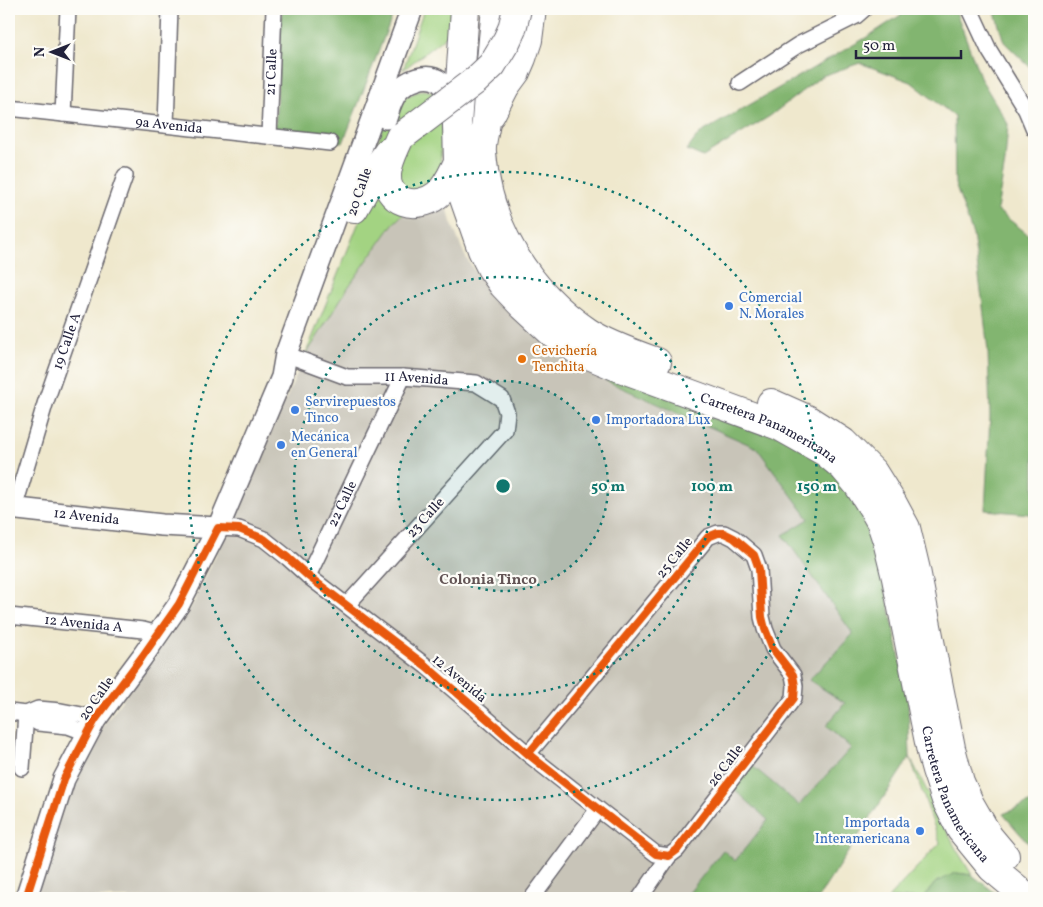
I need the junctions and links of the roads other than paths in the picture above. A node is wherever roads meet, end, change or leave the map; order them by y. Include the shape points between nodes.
1 (68, 9) edge
2 (170, 9) edge
3 (274, 9) edge
4 (412, 9) edge
5 (465, 9) edge
6 (496, 9) edge
7 (517, 9) edge
8 (532, 9) edge
9 (864, 9) edge
10 (970, 9) edge
11 (740, 83) dead end
12 (9, 108) edge
13 (63, 114) junction
14 (166, 125) junction
15 (457, 125) junction
16 (485, 125) junction
17 (1034, 129) edge
18 (403, 135) junction
19 (269, 136) junction
20 (330, 143) dead end
21 (458, 162) junction
22 (125, 176) dead end
23 (354, 209) junction
24 (296, 358) junction
25 (282, 377) junction
26 (402, 377) junction
27 (505, 430) joint
28 (11, 508) edge
29 (218, 528) junction
30 (308, 576) junction
31 (347, 605) junction
32 (9, 616) edge
33 (158, 634) junction
34 (794, 698) joint
35 (9, 712) edge
36 (26, 714) junction
37 (91, 728) junction
38 (528, 754) junction
39 (22, 768) dead end
40 (598, 809) junction
41 (673, 853) junction
42 (1034, 880) edge
43 (26, 898) edge
44 (532, 898) edge
45 (640, 898) edge
46 (1028, 898) edge

1 - 13 street
2 - 14 street
3 - 19 street, 21 Calle
4 - 25 main road, 20 Calle via 286,354
5 - 15 highway, Carretera Panamericana
6 - 16 highway, Carretera Panamericana
7 - 18 highway, bridge via 512,29 492,65
8 - 16 highway via 522,58
9 - 11 street via 798,45
10 - 17 street
12 - 13 street, 9a Avenida
13 - 14 street, 9a Avenida
14 - 19 street, 9a Avenida
15 - 21 highway, Carretera Panamericana
15 - 23 main road, 20 Calle via 440,82 424,77 398,91 391,102
16 - 42 highway, Carretera Panamericana via 482,152 487,184 512,252 547,298 569,318 608,342 807,419 843,442 873,472 906,528 960,782 989,837 1009,860
18 - 21 highway via 391,158 387,181 393,193 403,201 417,204 437,195
18 - 23 highway via 377,168
19 - 20 street, 9a Avenida
21 - 46 highway, Carretera Panamericana via 461,190 491,268 522,306 550,331 577,350 615,366 779,426 825,452 858,485 887,541 931,752 946,800 961,830 992,868
22 - 28 street, 19 Calle A
23 - 24 main road, 20 Calle
24 - 25 main road, 20 Calle
24 - 26 street, 11 Avenida via 347,377
25 - 29 main road, 20 Calle
26 - 27 street, 11 Avenida via 476,383 502,399 507,413
26 - 30 street, 22 Calle
27 - 31 street, 23 Calle
28 - 29 main road, 12 Avenida via 162,526
29 - 30 street, 12 Avenida via 239,529 264,540
29 - 33 main road, 20 Calle via 179,604
30 - 31 street, 12 Avenida
31 - 38 street, 12 Avenida via 426,666
32 - 33 street, 12 Avenida A
33 - 37 main road, 20 Calle
34 - 38 street, 25 Calle via 793,675 772,649 765,629 759,569 754,555 734,538 718,533 708,537
34 - 41 street, 26 Calle
35 - 36 street
36 - 37 street via 38,709 82,715
36 - 39 street
37 - 43 main road, 20 Calle via 64,779
38 - 40 street, 12 Avenida
40 - 41 street, 12 Avenida via 656,854
40 - 44 street
41 - 45 street, 26 Calle

